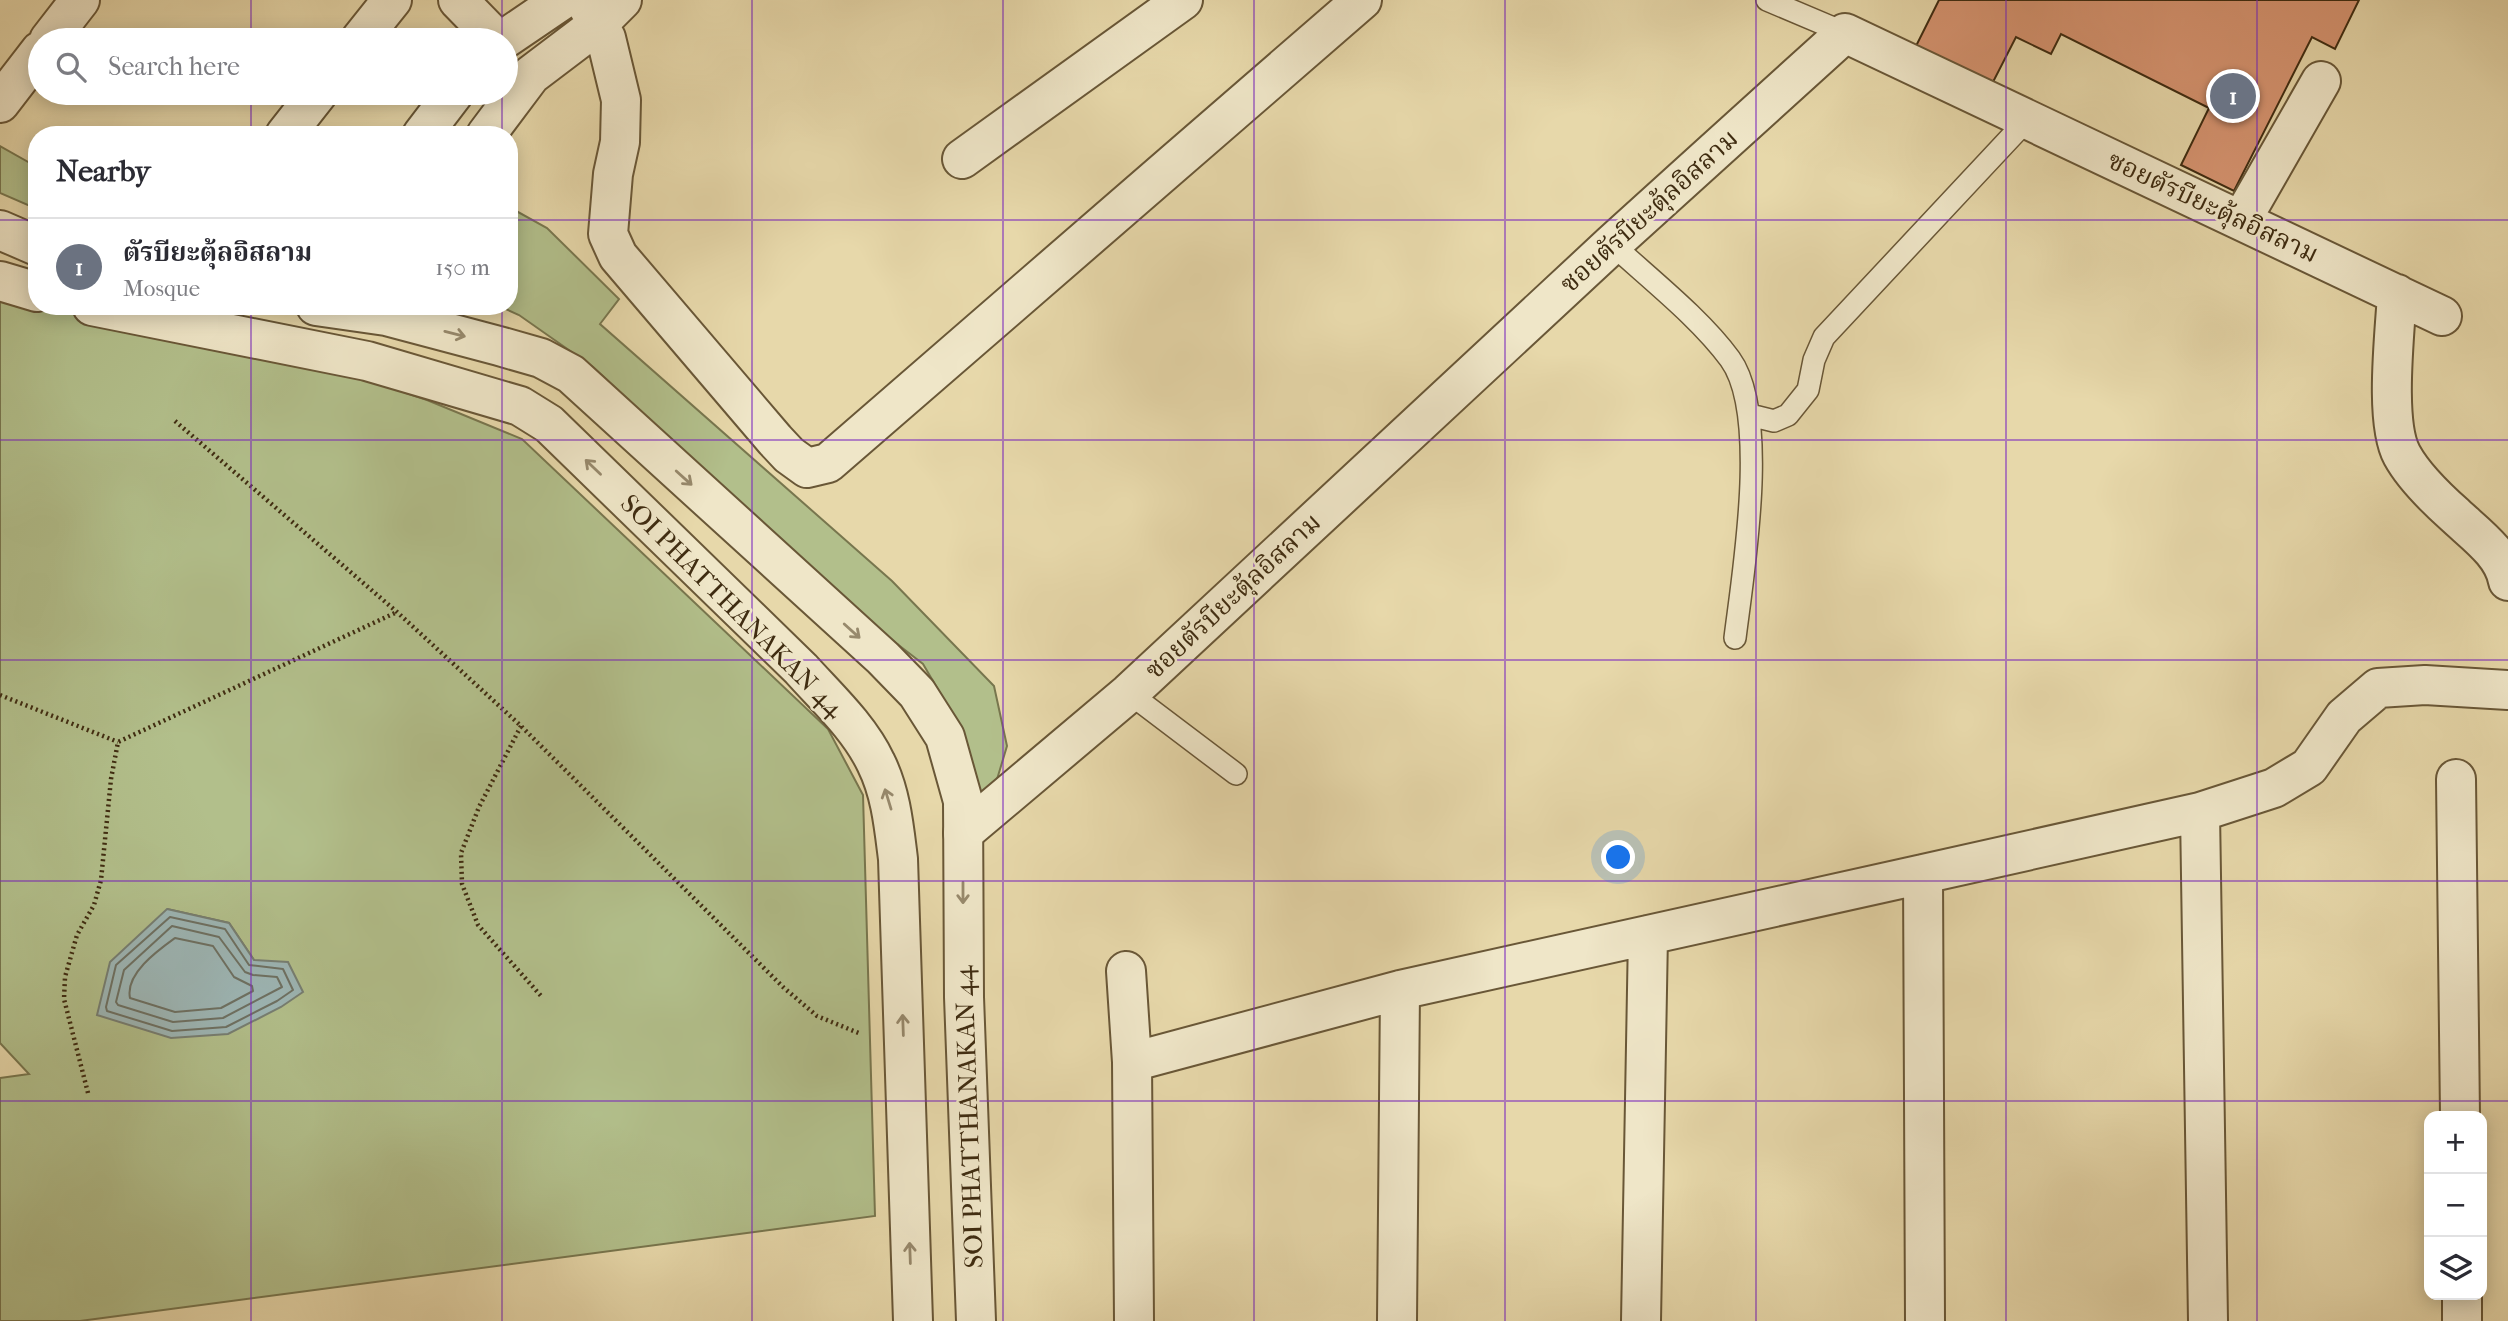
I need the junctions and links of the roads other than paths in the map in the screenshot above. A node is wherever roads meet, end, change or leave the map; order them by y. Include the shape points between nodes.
1 (80, 0) edge
2 (392, 0) edge
3 (458, 0) edge
4 (562, 0) edge
5 (1183, 0) edge
6 (1362, 0) edge
7 (1767, 0) edge
8 (601, 8) edge
9 (58, 28) edge
10 (370, 28) edge
11 (486, 28) edge
12 (518, 30) edge
13 (1846, 33) junction
14 (519, 62) edge
15 (28, 67) edge
16 (2321, 81) dead end
17 (0, 103) edge
18 (309, 105) edge
19 (445, 105) edge
20 (500, 105) edge
21 (2026, 120) junction
22 (292, 126) edge
23 (429, 126) edge
24 (490, 126) edge
25 (961, 159) dead end
26 (2242, 219) junction
27 (0, 230) edge
28 (28, 242) edge
29 (1612, 244) junction
30 (0, 281) edge
31 (28, 289) edge
32 (2397, 294) junction
33 (137, 315) edge
34 (325, 315) edge
35 (384, 315) edge
36 (399, 315) edge
37 (2442, 316) dead end
38 (318, 351) junction
39 (367, 361) junction
40 (1750, 415) junction
41 (2508, 581) edge
42 (1735, 638) dead end
43 (2508, 690) edge
44 (1129, 693) junction
45 (1236, 774) dead end
46 (2456, 779) dead end
47 (2200, 812) junction
48 (963, 833) junction
49 (1923, 874) junction
50 (1648, 935) junction
51 (1126, 971) dead end
52 (1400, 990) junction
53 (1132, 1062) junction
54 (2460, 1111) edge
55 (2462, 1300) edge
56 (913, 1321) edge
57 (976, 1321) edge
58 (1134, 1321) edge
59 (1397, 1321) edge
60 (1641, 1321) edge
61 (1925, 1321) edge
62 (2208, 1321) edge
63 (2462, 1321) edge

1 - 9 street
2 - 10 street
3 - 11 street
4 - 12 street
5 - 25 street
6 - 8 street via 828,464 807,468 775,440 618,256 608,234 621,100
7 - 13 lane
8 - 14 street
13 - 21 street, ซอยตัรบียะตุ้ลอิสลาม
13 - 29 street, ซอยตัรบียะตุ้ลอิสลาม
15 - 17 street
16 - 26 street
18 - 22 street
19 - 23 street
20 - 24 street
21 - 26 street, ซอยตัรบียะตุ้ลอิสลาม
21 - 40 lane via 1824,337 1808,390 1788,415 1774,421
26 - 32 street, ซอยตัรบียะตุ้ลอิสลาม
27 - 28 street
29 - 40 lane via 1708,333 1732,362
29 - 44 street, ซอยตัรบียะตุ้ลอิสลาม
30 - 31 street
32 - 37 street, ซอยตัรบียะตุ้ลอิสลาม
32 - 41 street via 2392,394 2401,454 2453,514 2484,540
33 - 38 street, SOI PHATTHANAKAN 44
34 - 38 street
35 - 39 street
36 -> 48 street, SOI PHATTHANAKAN 44 via 541,358 571,374 883,658 918,693 945,737 963,802
38 - 39 street, SOI PHATTHANAKAN 44
56 -> 39 street, SOI PHATTHANAKAN 44 via 898,859 891,807 877,764 801,669 549,424 520,406
40 - 42 lane via 1751,513
43 - 47 street via 2425,685 2378,688 2344,716 2309,767 2274,789
44 - 45 lane
44 - 48 street, ซอยตัรบียะตุ้ลอิสลาม
46 - 54 street
47 - 49 street
47 - 62 street
48 -> 57 street, SOI PHATTHANAKAN 44
49 - 50 street
49 - 61 street
50 - 52 street
50 - 60 street
51 - 53 street
52 - 53 street
52 - 59 street
53 - 58 street
55 - 63 street

